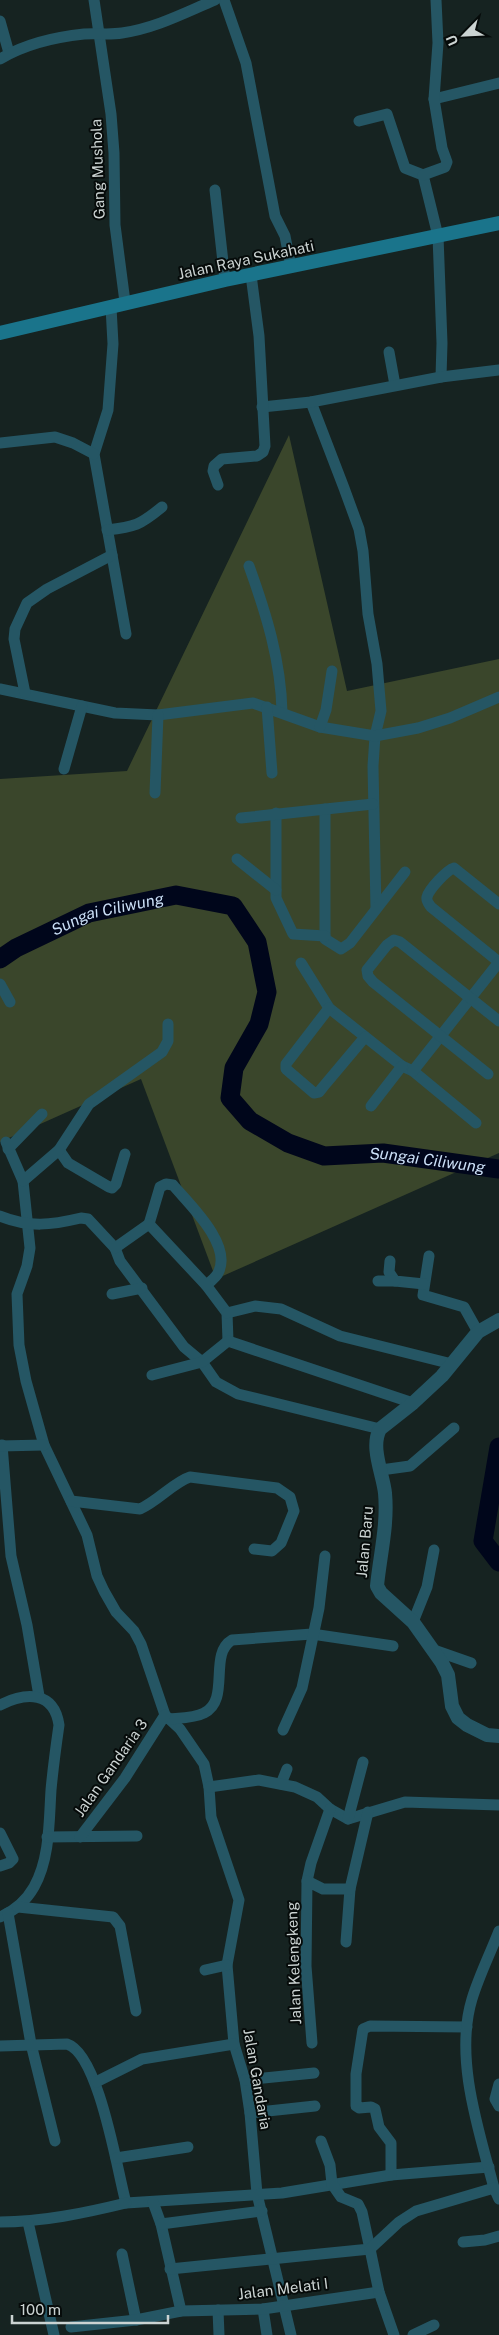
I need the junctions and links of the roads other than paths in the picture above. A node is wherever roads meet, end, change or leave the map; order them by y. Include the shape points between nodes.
1 (94, 0) edge
2 (215, 0) edge
3 (224, 0) edge
4 (436, 0) edge
5 (0, 21) edge
6 (100, 34) junction
7 (5, 56) edge
8 (499, 83) edge
9 (434, 99) junction
10 (359, 120) dead end
11 (423, 175) junction
12 (215, 190) dead end
13 (499, 222) edge
14 (438, 236) junction
15 (291, 267) junction
16 (251, 275) junction
17 (225, 280) junction
18 (126, 302) junction
19 (111, 306) junction
20 (0, 333) edge
21 (389, 352) dead end
22 (499, 370) edge
23 (441, 377) junction
24 (395, 385) junction
25 (311, 402) junction
26 (262, 408) junction
27 (0, 443) edge
28 (94, 454) junction
29 (218, 485) dead end
30 (162, 507) dead end
31 (107, 530) junction
32 (112, 555) junction
33 (250, 566) dead end
34 (126, 634) dead end
35 (332, 671) dead end
36 (0, 689) edge
37 (26, 693) junction
38 (499, 697) edge
39 (82, 706) junction
40 (267, 707) junction
41 (282, 712) junction
42 (158, 715) junction
43 (320, 727) junction
44 (374, 736) junction
45 (64, 769) dead end
46 (272, 773) dead end
47 (155, 793) dead end
48 (373, 804) junction
49 (325, 809) junction
50 (276, 814) junction
51 (241, 818) dead end
52 (237, 859) dead end
53 (404, 872) dead end
54 (276, 890) junction
55 (499, 904) edge
56 (376, 909) junction
57 (325, 936) junction
58 (499, 962) edge
59 (300, 963) dead end
60 (0, 984) edge
61 (470, 998) junction
62 (10, 1002) dead end
63 (329, 1008) junction
64 (499, 1021) edge
65 (168, 1024) dead end
66 (441, 1035) junction
67 (365, 1036) junction
68 (407, 1069) junction
69 (488, 1074) dead end
70 (371, 1106) dead end
71 (42, 1114) dead end
72 (476, 1123) dead end
73 (59, 1150) junction
74 (125, 1154) dead end
75 (23, 1181) junction
76 (0, 1216) edge
77 (28, 1223) junction
78 (149, 1224) junction
79 (116, 1248) junction
80 (429, 1256) dead end
81 (390, 1261) dead end
82 (378, 1281) dead end
83 (395, 1281) junction
84 (424, 1284) junction
85 (206, 1285) junction
86 (142, 1288) junction
87 (112, 1294) dead end
88 (227, 1313) junction
89 (499, 1320) edge
90 (478, 1332) junction
91 (228, 1341) junction
92 (202, 1362) junction
93 (452, 1364) junction
94 (152, 1375) dead end
95 (413, 1402) junction
96 (454, 1428) dead end
97 (380, 1429) junction
98 (1, 1445) edge
99 (44, 1445) junction
100 (381, 1470) junction
101 (71, 1501) junction
102 (254, 1549) dead end
103 (434, 1550) dead end
104 (325, 1556) dead end
105 (415, 1618) junction
106 (312, 1634) junction
107 (393, 1646) dead end
108 (431, 1649) junction
109 (471, 1663) dead end
110 (39, 1696) junction
111 (0, 1705) edge
112 (167, 1717) junction
113 (283, 1730) dead end
114 (499, 1736) edge
115 (363, 1762) dead end
116 (288, 1769) dead end
117 (281, 1784) junction
118 (209, 1787) junction
119 (499, 1805) edge
120 (330, 1809) junction
121 (368, 1812) junction
122 (348, 1819) junction
123 (0, 1833) edge
124 (137, 1836) dead end
125 (47, 1837) junction
126 (80, 1837) junction
127 (0, 1866) edge
128 (308, 1881) junction
129 (350, 1889) junction
130 (9, 1912) edge
131 (499, 1931) edge
132 (346, 1942) dead end
133 (227, 1965) junction
134 (205, 1970) dead end
135 (136, 2010) dead end
136 (467, 2027) junction
137 (312, 2043) dead end
138 (31, 2044) junction
139 (234, 2044) junction
140 (0, 2046) edge
141 (314, 2072) dead end
142 (245, 2080) junction
143 (96, 2082) junction
144 (499, 2084) edge
145 (315, 2106) dead end
146 (499, 2106) edge
147 (250, 2113) junction
148 (321, 2140) dead end
149 (55, 2141) dead end
150 (188, 2147) dead end
151 (116, 2158) junction
152 (489, 2167) junction
153 (391, 2174) junction
154 (332, 2184) junction
155 (497, 2190) edge
156 (257, 2194) junction
157 (153, 2202) junction
158 (126, 2203) junction
159 (262, 2211) junction
160 (0, 2222) edge
161 (28, 2222) junction
162 (161, 2224) junction
163 (499, 2236) edge
164 (462, 2242) dead end
165 (370, 2249) junction
166 (122, 2254) dead end
167 (273, 2259) junction
168 (170, 2269) junction
169 (379, 2292) junction
170 (284, 2305) junction
171 (263, 2309) junction
172 (218, 2310) junction
173 (181, 2311) junction
174 (136, 2320) junction
175 (434, 2325) dead end
176 (71, 2326) dead end
177 (54, 2335) edge
178 (219, 2335) edge
179 (267, 2335) edge
180 (291, 2335) edge
181 (394, 2335) edge
182 (413, 2335) edge

1 - 6 street, Gang Mushola
2 - 6 street via 157,25 120,34
3 - 15 street via 246,63 275,216 285,236
4 - 9 street via 438,43
5 - 7 street
6 - 7 street via 32,44
6 - 18 street, Gang Mushola via 113,143 115,225
8 - 9 street
9 - 11 street via 447,165
10 - 11 street via 387,114 405,168
11 - 14 street
12 - 17 street
13 - 14 main road, Jalan Raya Sukahati
14 - 15 main road, Jalan Raya Sukahati
14 - 23 street
15 - 16 main road, Jalan Raya Sukahati
16 - 17 main road, Jalan Raya Sukahati
16 - 26 street via 259,336
17 - 18 main road, Jalan Raya Sukahati
18 - 19 main road, Jalan Raya Sukahati
19 - 20 main road, Jalan Raya Sukahati
19 - 28 street via 113,344 108,410
21 - 24 street
22 - 23 street
23 - 24 street
24 - 25 street
25 - 26 street
25 - 44 street via 359,529 363,550 381,711
26 - 29 street via 263,452 257,456 217,462 213,471
27 - 28 street via 55,437 73,442
28 - 31 street
30 - 31 street via 142,523
31 - 32 street
32 - 34 street
32 - 37 street via 27,603 14,639
33 - 41 street via 277,661
35 - 43 street
36 - 37 street
37 - 39 street
38 - 44 street via 418,728
39 - 42 street via 114,714
39 - 45 street
40 - 41 street
40 - 42 street via 253,703
40 - 46 street
41 - 43 street
42 - 47 street
43 - 44 street
44 - 48 street
48 - 49 street
48 - 56 street
49 - 50 street
49 - 57 street
50 - 51 street
50 - 54 street
52 - 54 street
53 - 56 street
54 - 57 street via 276,898 293,934
55 - 58 street via 454,868 427,896 431,908
56 - 57 street via 344,948 332,945
58 - 61 street
59 - 63 street
60 - 62 street
61 - 64 street
61 - 66 street
61 - 66 street via 394,940 367,970 373,982
63 - 67 street
63 - 67 street via 286,1064 286,1069 314,1093 324,1087
65 - 73 street via 168,1041 162,1052 90,1104
66 - 68 street
66 - 69 street
67 - 68 street
68 - 70 street
68 - 72 street
71 - 75 street, Jalan Gandaria via 7,1146
73 - 74 street via 68,1163 109,1188 116,1184
73 - 75 street
75 - 77 street, Jalan Gandaria
76 - 77 street
77 - 79 street via 43,1225 88,1218
77 - 99 street, Jalan Gandaria via 30,1248 17,1294 20,1344
78 - 79 street
78 - 85 street
78 - 85 street via 160,1187 173,1185 206,1224 218,1244 221,1255 219,1271
79 - 86 street via 120,1261
80 - 84 street
81 - 83 street via 389,1272
82 - 83 street
83 - 84 street
84 - 90 street via 424,1297 464,1307
85 - 88 street
86 - 87 street
86 - 92 street via 170,1330
88 - 91 street
88 - 93 street via 255,1306 281,1309 340,1336
89 - 90 street
90 - 93 street
91 - 92 street
91 - 95 street
92 - 94 street
92 - 97 street via 216,1382 238,1394
93 - 95 street
95 - 97 street
96 - 100 street via 410,1466
97 - 100 street, Jalan Baru via 377,1451
98 - 99 street
98 - 110 street via 11,1556 28,1625
99 - 101 street, Jalan Gandaria
100 - 105 street, Jalan Baru via 385,1516 378,1586 381,1593
101 - 102 street via 140,1509 190,1477 277,1488 290,1497 294,1511 281,1543 272,1551
101 - 112 street, Jalan Gandaria via 87,1535 97,1576 116,1612 141,1644
103 - 105 street via 427,1587
104 - 106 street via 320,1608
105 - 108 street, Jalan Baru
106 - 107 street
106 - 112 street via 232,1640 224,1644 218,1689 210,1708 199,1715
106 - 113 street via 302,1688
108 - 109 street
108 - 114 street, Jalan Baru via 448,1675 450,1700 458,1718 487,1735
110 - 111 street via 9,1700
110 - 125 street via 51,1703 59,1725
112 - 118 street, Jalan Gandaria via 180,1729 204,1764
112 - 126 street, Jalan Gandaria 3
115 - 122 street
116 - 117 street
117 - 118 street via 259,1780
117 - 120 street via 317,1796
118 - 133 street, Jalan Gandaria via 211,1817 239,1900
119 - 121 street via 405,1802
120 - 122 street
120 - 128 street, Jalan Kelengkeng
121 - 122 street
121 - 129 street
123 - 127 street via 13,1859
124 - 126 street
125 - 126 street
125 - 130 street via 41,1870 34,1886
128 - 129 street, Jalan Kelengkeng via 323,1889
128 - 137 street, Jalan Kelengkeng via 306,1966
129 - 132 street
130 - 135 street via 113,1917 120,1926
130 - 138 street
131 - 136 street via 472,2000
133 - 134 street
133 - 139 street, Jalan Gandaria
136 - 152 street via 470,2094
136 - 153 street via 370,2026 363,2029 356,2074 356,2106 375,2109 379,2127 391,2142
138 - 140 street
138 - 143 street via 73,2046
138 - 149 street
139 - 142 street, Jalan Gandaria
139 - 143 street via 142,2059
141 - 142 street
142 - 147 street, Jalan Gandaria
143 - 151 street
144 - 146 street via 495,2099
145 - 147 street
147 - 156 street, Jalan Gandaria
148 - 154 street via 330,2165
150 - 151 street
151 - 158 street
152 - 153 street
152 - 155 street
153 - 154 street
154 - 156 street
154 - 165 street via 345,2200 358,2204
155 - 165 street via 416,2211
156 - 157 street
156 - 159 street, Jalan Gandaria
157 - 158 street
157 - 162 street
158 - 161 street
159 - 162 street
159 - 167 street, Jalan Gandaria
160 - 161 street
161 - 177 street
162 - 168 street
163 - 164 street
165 - 167 street
165 - 169 street
166 - 174 street
167 - 168 street
167 - 170 street, Jalan Gandaria
168 - 173 street
169 - 170 street, Jalan Melati I
169 - 181 street
170 - 171 street, Jalan Melati I
170 - 180 street, Jalan Gandaria
171 - 172 street, Jalan Melati I
171 - 179 street
172 - 173 street, Jalan Melati I
172 - 178 street
173 - 174 street, Jalan Melati I
174 - 176 street, Jalan Melati I
175 - 182 street

